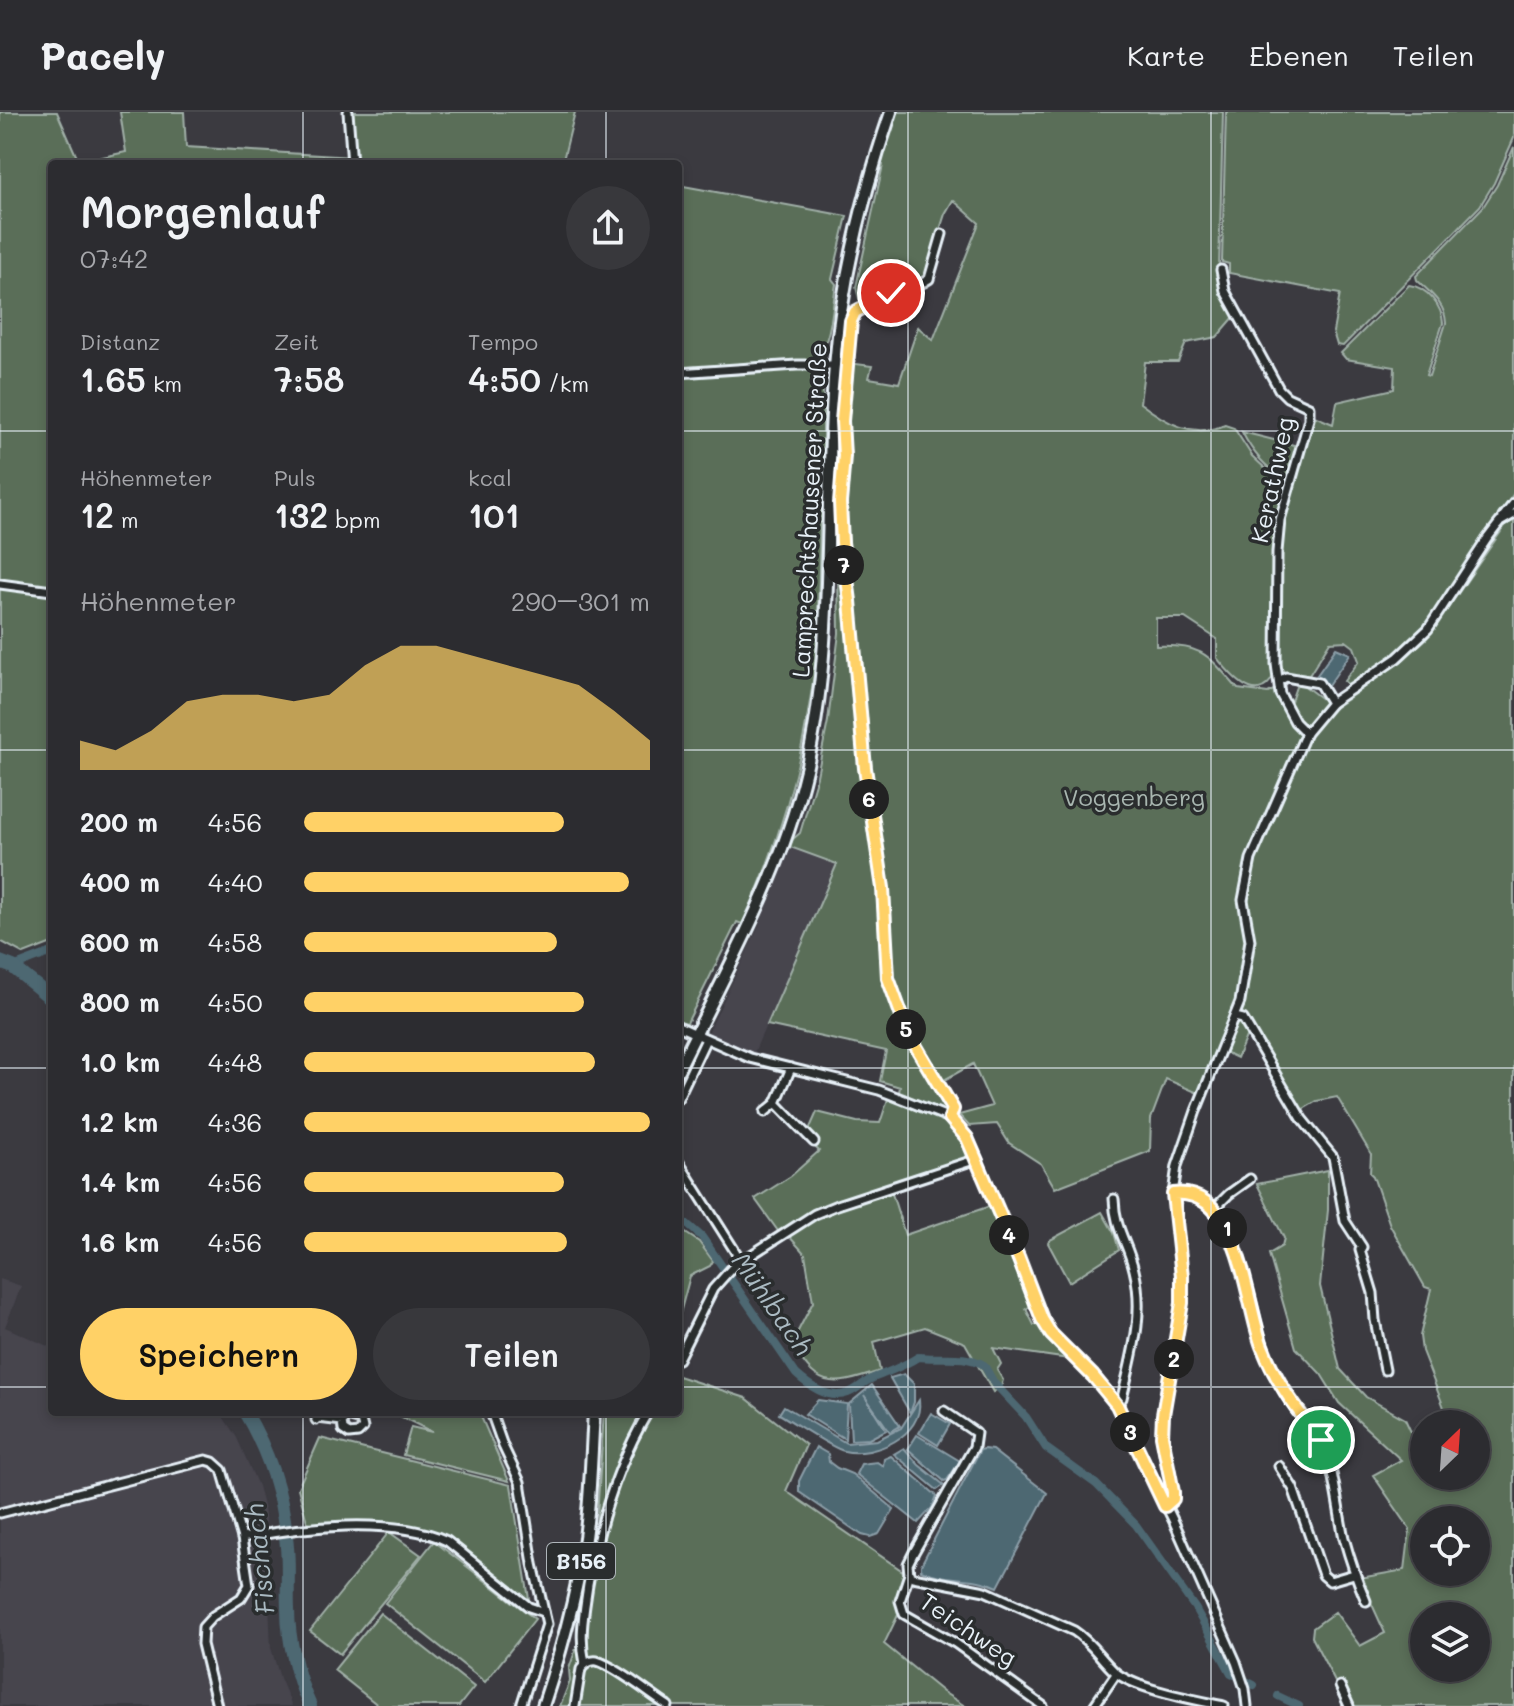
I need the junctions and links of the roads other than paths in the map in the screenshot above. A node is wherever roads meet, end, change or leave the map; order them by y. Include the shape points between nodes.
1 (348, 112) edge
2 (891, 112) edge
3 (353, 160) edge
4 (942, 234) dead end
5 (1221, 270) dead end
6 (835, 365) junction
7 (682, 373) edge
8 (1514, 503) edge
9 (1514, 514) edge
10 (1500, 522) junction
11 (0, 584) edge
12 (48, 590) edge
13 (1279, 681) junction
14 (1331, 703) junction
15 (1306, 733) junction
16 (1235, 1017) junction
17 (682, 1028) edge
18 (701, 1037) junction
19 (682, 1064) edge
20 (791, 1068) junction
21 (682, 1087) edge
22 (776, 1103) junction
23 (765, 1112) dead end
24 (950, 1118) junction
25 (814, 1142) dead end
26 (977, 1159) junction
27 (682, 1167) edge
28 (1250, 1179) dead end
29 (1173, 1194) junction
30 (1114, 1199) dead end
31 (1214, 1209) junction
32 (740, 1259) junction
33 (682, 1351) edge
34 (1385, 1370) dead end
35 (1117, 1405) junction
36 (944, 1411) dead end
37 (492, 1416) edge
38 (594, 1416) edge
39 (646, 1416) edge
40 (316, 1420) dead end
41 (342, 1421) junction
42 (1279, 1466) dead end
43 (1165, 1506) junction
44 (0, 1513) edge
45 (242, 1538) junction
46 (909, 1574) junction
47 (1354, 1574) junction
48 (1366, 1601) dead end
49 (544, 1612) junction
50 (585, 1664) junction
51 (1116, 1674) junction
52 (1340, 1686) dead end
53 (217, 1706) edge
54 (521, 1706) edge
55 (543, 1706) edge
56 (575, 1706) edge
57 (668, 1706) edge
58 (1043, 1706) edge
59 (1094, 1706) edge
60 (1224, 1706) edge
61 (1247, 1706) edge
62 (1349, 1706) edge

1 - 3 street
2 - 6 main road, Lamprechtshausener Straße via 858,225
4 - 24 street via 929,279 855,312 851,321 840,503 865,768 883,888 888,978 908,1033 953,1109
5 - 13 street, Kerathweg via 1225,291 1279,389 1309,407 1278,537
6 - 7 street
6 - 18 main road, Lamprechtshausener Straße via 824,665 805,776 777,863
8 - 10 street
9 - 10 street
10 - 14 street via 1428,629 1390,664
11 - 12 street
13 - 14 street via 1286,677 1319,683
13 - 15 street, Kerathweg via 1284,701
14 - 15 street
15 - 16 street via 1251,859 1243,900 1250,940
16 - 29 street via 1196,1111
16 - 34 street via 1243,1019 1302,1119 1333,1157 1345,1221 1362,1247
17 - 18 street
18 - 19 main road, Lamprechtshausener Straße
18 - 20 street
18 - 21 street
20 - 22 street
20 - 24 street via 879,1090
22 - 23 street
22 - 25 street
24 - 26 street
26 - 32 street via 826,1209
26 - 35 street via 1042,1319
27 - 32 street
28 - 31 street
29 - 31 street via 1193,1195
29 - 43 street via 1182,1303 1163,1415 1173,1492
30 - 35 street via 1115,1221 1136,1274 1140,1324
31 - 47 street via 1239,1260 1270,1364 1294,1408 1321,1440
32 - 33 street via 713,1289
35 - 43 street
36 - 46 street via 976,1433 974,1447 914,1552
37 - 49 street via 520,1482
38 - 55 main road, B156 via 579,1573
39 - 50 street via 624,1456 598,1533 581,1631
40 - 41 street
41 - 41 street via 346,1432 366,1433 358,1418
42 - 47 street via 1293,1488 1323,1575 1330,1581
43 - 61 street via 1242,1676
44 - 45 street via 206,1460 222,1470
45 - 49 street via 306,1529 391,1527 433,1535 529,1607
45 - 53 street via 249,1585 241,1598 207,1621 202,1635
46 - 51 street via 985,1591 1059,1624 1084,1638
46 - 58 street, Teichweg via 900,1601 904,1614
47 - 48 street
49 - 54 street via 546,1634
50 - 56 street
50 - 57 street via 598,1661
51 - 59 street
51 - 60 street
52 - 62 street

